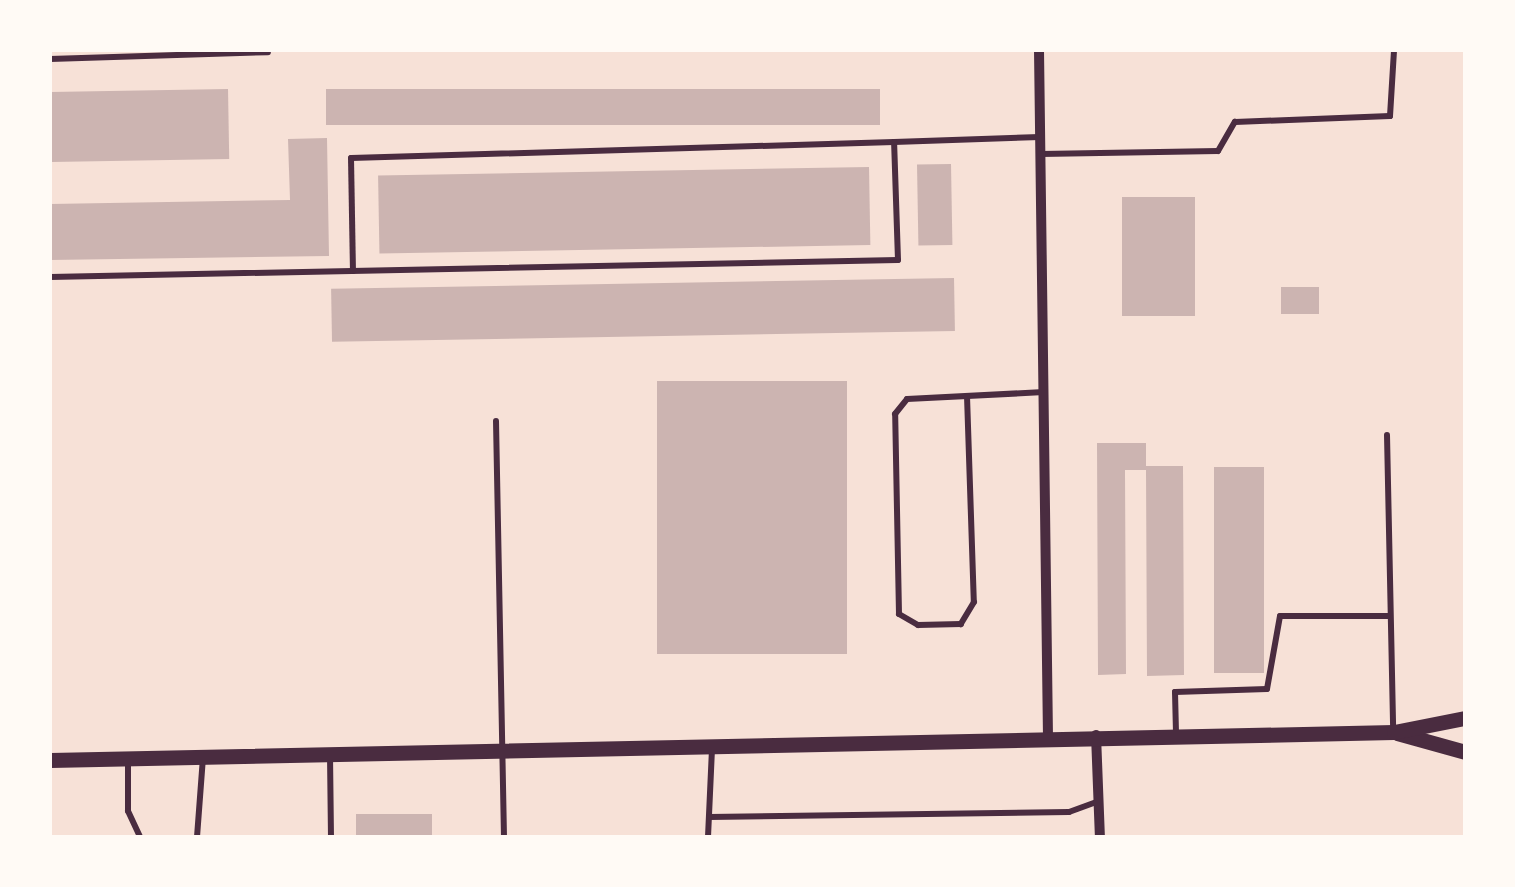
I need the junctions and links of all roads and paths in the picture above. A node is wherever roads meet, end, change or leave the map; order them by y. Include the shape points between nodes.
1 (1039, 50) edge
2 (1394, 50) edge
3 (268, 52) edge
4 (50, 59) edge
5 (1040, 137) junction
6 (894, 142) junction
7 (1041, 154) junction
8 (353, 271) junction
9 (50, 277) edge
10 (1046, 392) junction
11 (967, 396) junction
12 (496, 421) dead end
13 (1387, 434) dead end
14 (1388, 616) junction
15 (1465, 718) edge
16 (1394, 732) junction
17 (1176, 733) junction
18 (1048, 734) junction
19 (1096, 734) junction
20 (712, 746) junction
21 (502, 750) junction
22 (1465, 752) edge
23 (330, 754) junction
24 (203, 756) junction
25 (128, 758) junction
26 (50, 760) edge
27 (1098, 801) junction
28 (709, 817) junction
29 (140, 837) edge
30 (196, 837) edge
31 (331, 837) edge
32 (504, 837) edge
33 (708, 837) edge
34 (1100, 837) edge

1 - 5 street
2 - 7 lane via 1390,116 1236,122 1218,151
3 - 4 lane
5 - 6 lane
5 - 7 street
6 - 8 lane via 351,158
6 - 8 lane via 898,260
7 - 10 street
8 - 9 lane
10 - 11 lane
10 - 18 street
11 - 11 lane via 906,399 895,414 899,614 918,625 961,624 974,602
12 - 21 lane
13 - 14 lane
14 - 16 lane
14 - 17 lane via 1280,616 1267,689 1176,692
15 - 16 street
16 - 17 street
16 - 22 street
17 - 19 street
18 - 19 street
18 - 20 street
19 - 27 street
20 - 21 street
20 - 28 lane
21 - 23 street
21 - 32 lane
23 - 24 street
23 - 31 lane
24 - 25 street
24 - 30 lane
25 - 26 street
25 - 29 lane via 128,812
27 - 28 lane via 1068,812
27 - 34 street
28 - 33 lane

